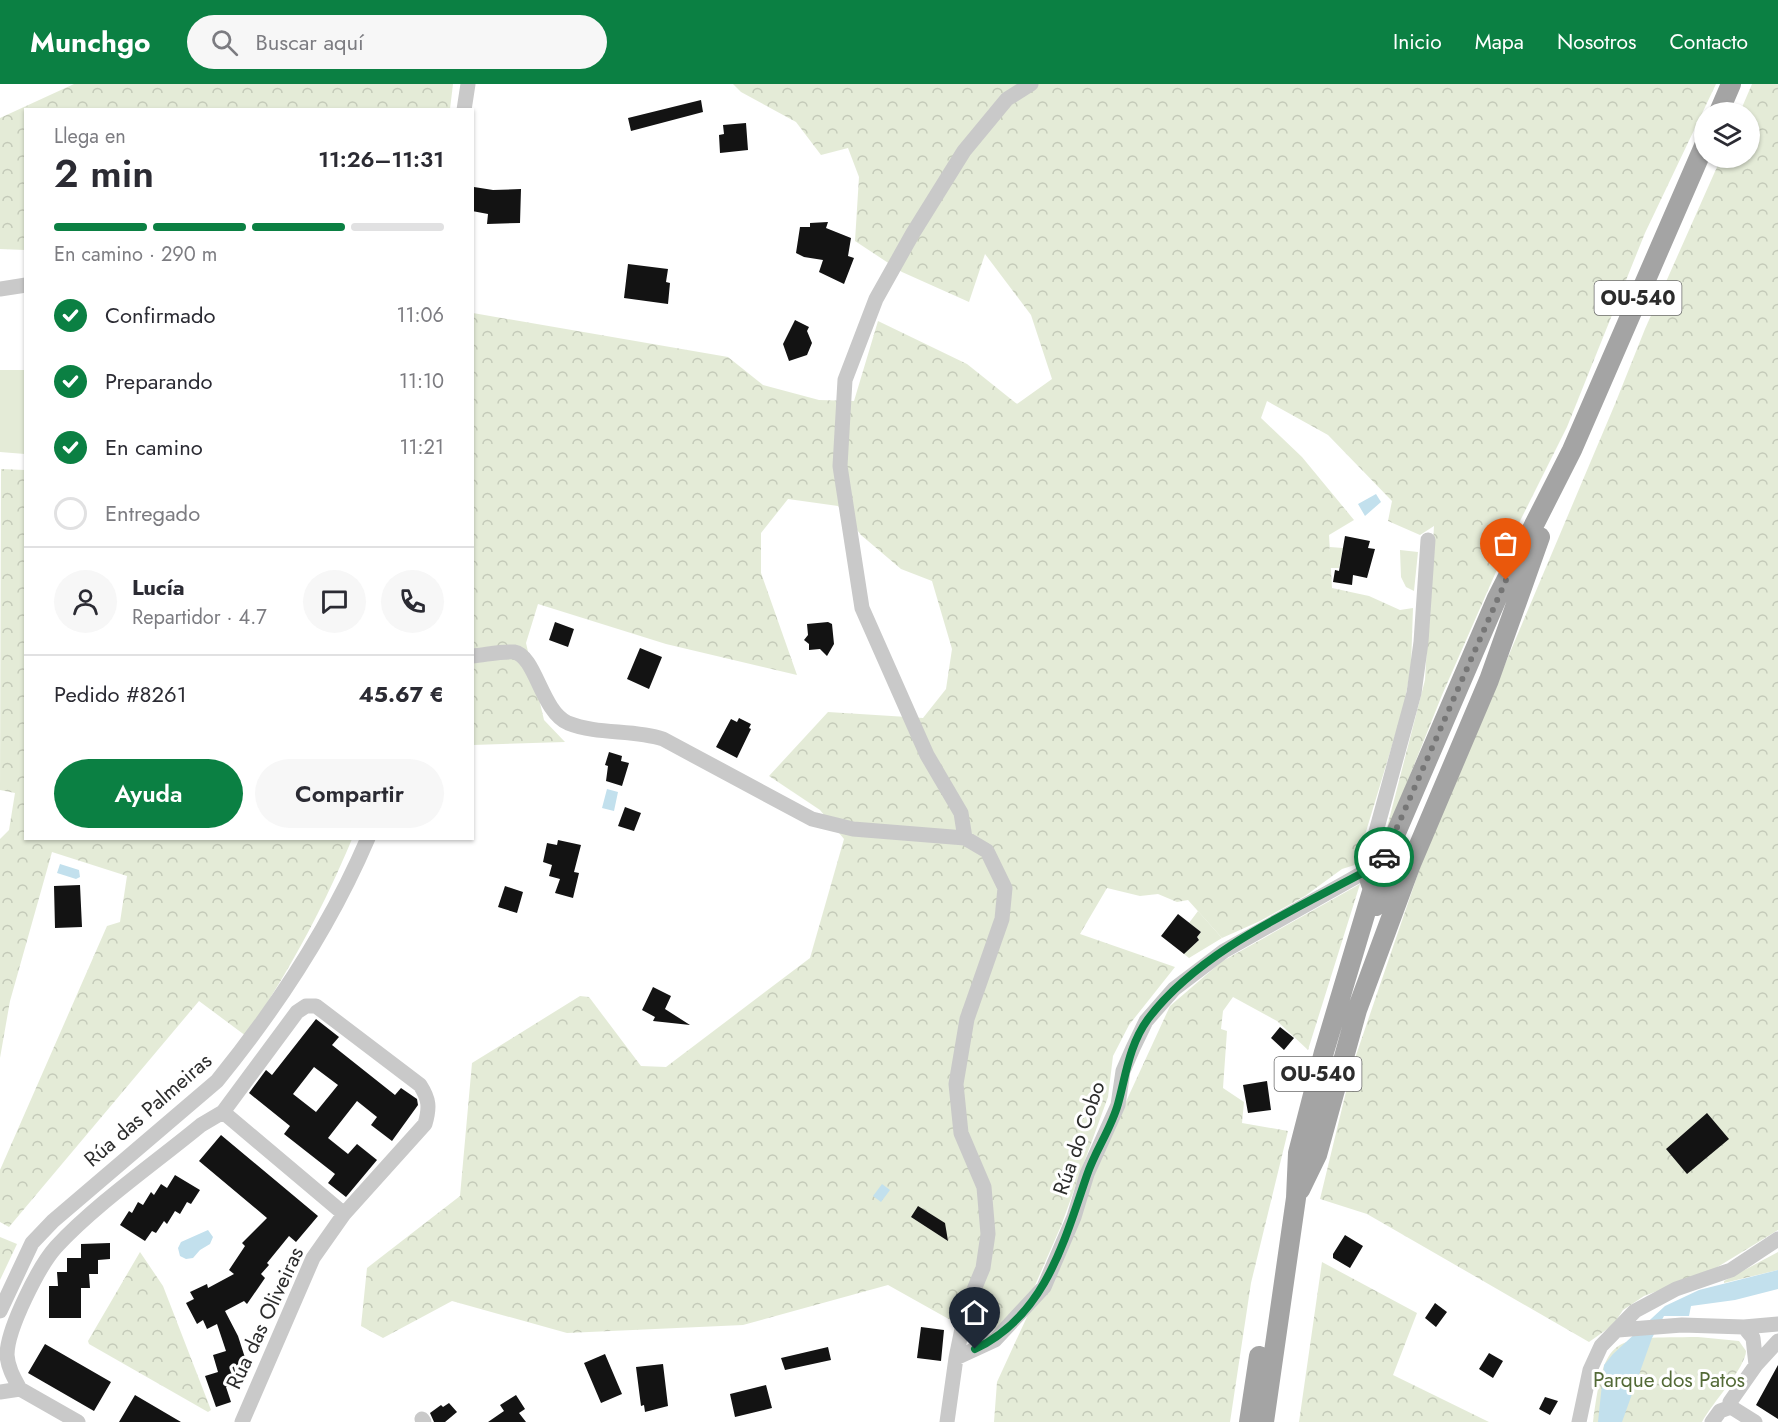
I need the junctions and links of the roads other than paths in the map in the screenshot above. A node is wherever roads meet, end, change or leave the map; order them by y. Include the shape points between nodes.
1 (468, 84) edge
2 (1031, 84) edge
3 (1731, 84) edge
4 (1723, 102) edge
5 (464, 108) edge
6 (1695, 168) edge
7 (24, 285) edge
8 (0, 289) edge
9 (1572, 450) junction
10 (1428, 540) dead end
11 (474, 656) edge
12 (965, 838) junction
13 (367, 840) edge
14 (1391, 863) junction
15 (223, 1112) junction
16 (425, 1124) joint
17 (1296, 1198) junction
18 (344, 1215) junction
19 (1778, 1239) edge
20 (0, 1311) edge
21 (1778, 1324) edge
22 (1744, 1327) junction
23 (1618, 1330) junction
24 (1275, 1331) junction
25 (1778, 1341) edge
26 (4, 1355) edge
27 (956, 1358) junction
28 (1756, 1365) junction
29 (20, 1389) junction
30 (0, 1392) edge
31 (1731, 1407) junction
32 (78, 1422) edge
33 (242, 1422) edge
34 (947, 1422) edge
35 (1249, 1422) edge
36 (1264, 1422) edge
37 (1579, 1422) edge
38 (1712, 1422) edge
39 (1755, 1422) edge

1 - 5 street
2 - 12 street via 1007,99 964,151 913,232 876,299 845,380 840,466 862,608 927,755 962,813
3 - 4 main road
6 - 9 main road, OU-540
7 - 8 street
9 - 14 main road, OU-540 via 1534,527
9 - 14 main road, OU-540 via 1489,680 1445,781
10 - 14 street via 1414,693 1374,839
11 - 12 street via 514,652 521,655 546,702 566,722 663,739 812,819 853,829
12 - 27 street via 987,850 1005,888 1002,919 967,1018 956,1084 961,1133 984,1187 988,1234 983,1268 966,1309
13 - 20 street, Rúa das Palmeiras via 314,947 239,1054 218,1080 32,1243
14 - 17 main road, OU-540 via 1362,972 1357,1010 1317,1155
14 - 17 main road, OU-540 via 1355,953 1324,1052 1298,1153
14 - 27 street, Rúa do Cobo via 1224,951 1167,997 1146,1021 1123,1071 1118,1105 1044,1287 995,1340
15 - 16 street, Rúa das Palmeiras via 297,1012 306,1006 316,1006 420,1085 430,1109
15 - 18 street
15 - 26 street, Rúa das Palmeiras via 193,1132 55,1248 34,1278
16 - 18 street, Rúa das Oliveiras
17 - 24 main road, OU-540
18 - 33 street, Rúa das Oliveiras via 313,1258
19 - 23 street via 1731,1270 1676,1289 1635,1311
21 - 22 street
22 - 23 street via 1682,1325
22 - 28 street via 1753,1338
23 - 37 street via 1601,1346 1590,1370
24 - 35 main road via 1260,1354
24 - 36 main road, OU-540
25 - 28 street
26 - 29 street, Rúa das Palmeiras
27 - 34 street
28 - 31 street via 1730,1402
29 - 30 street
29 - 32 street
31 - 38 street via 1720,1411
31 - 39 street

